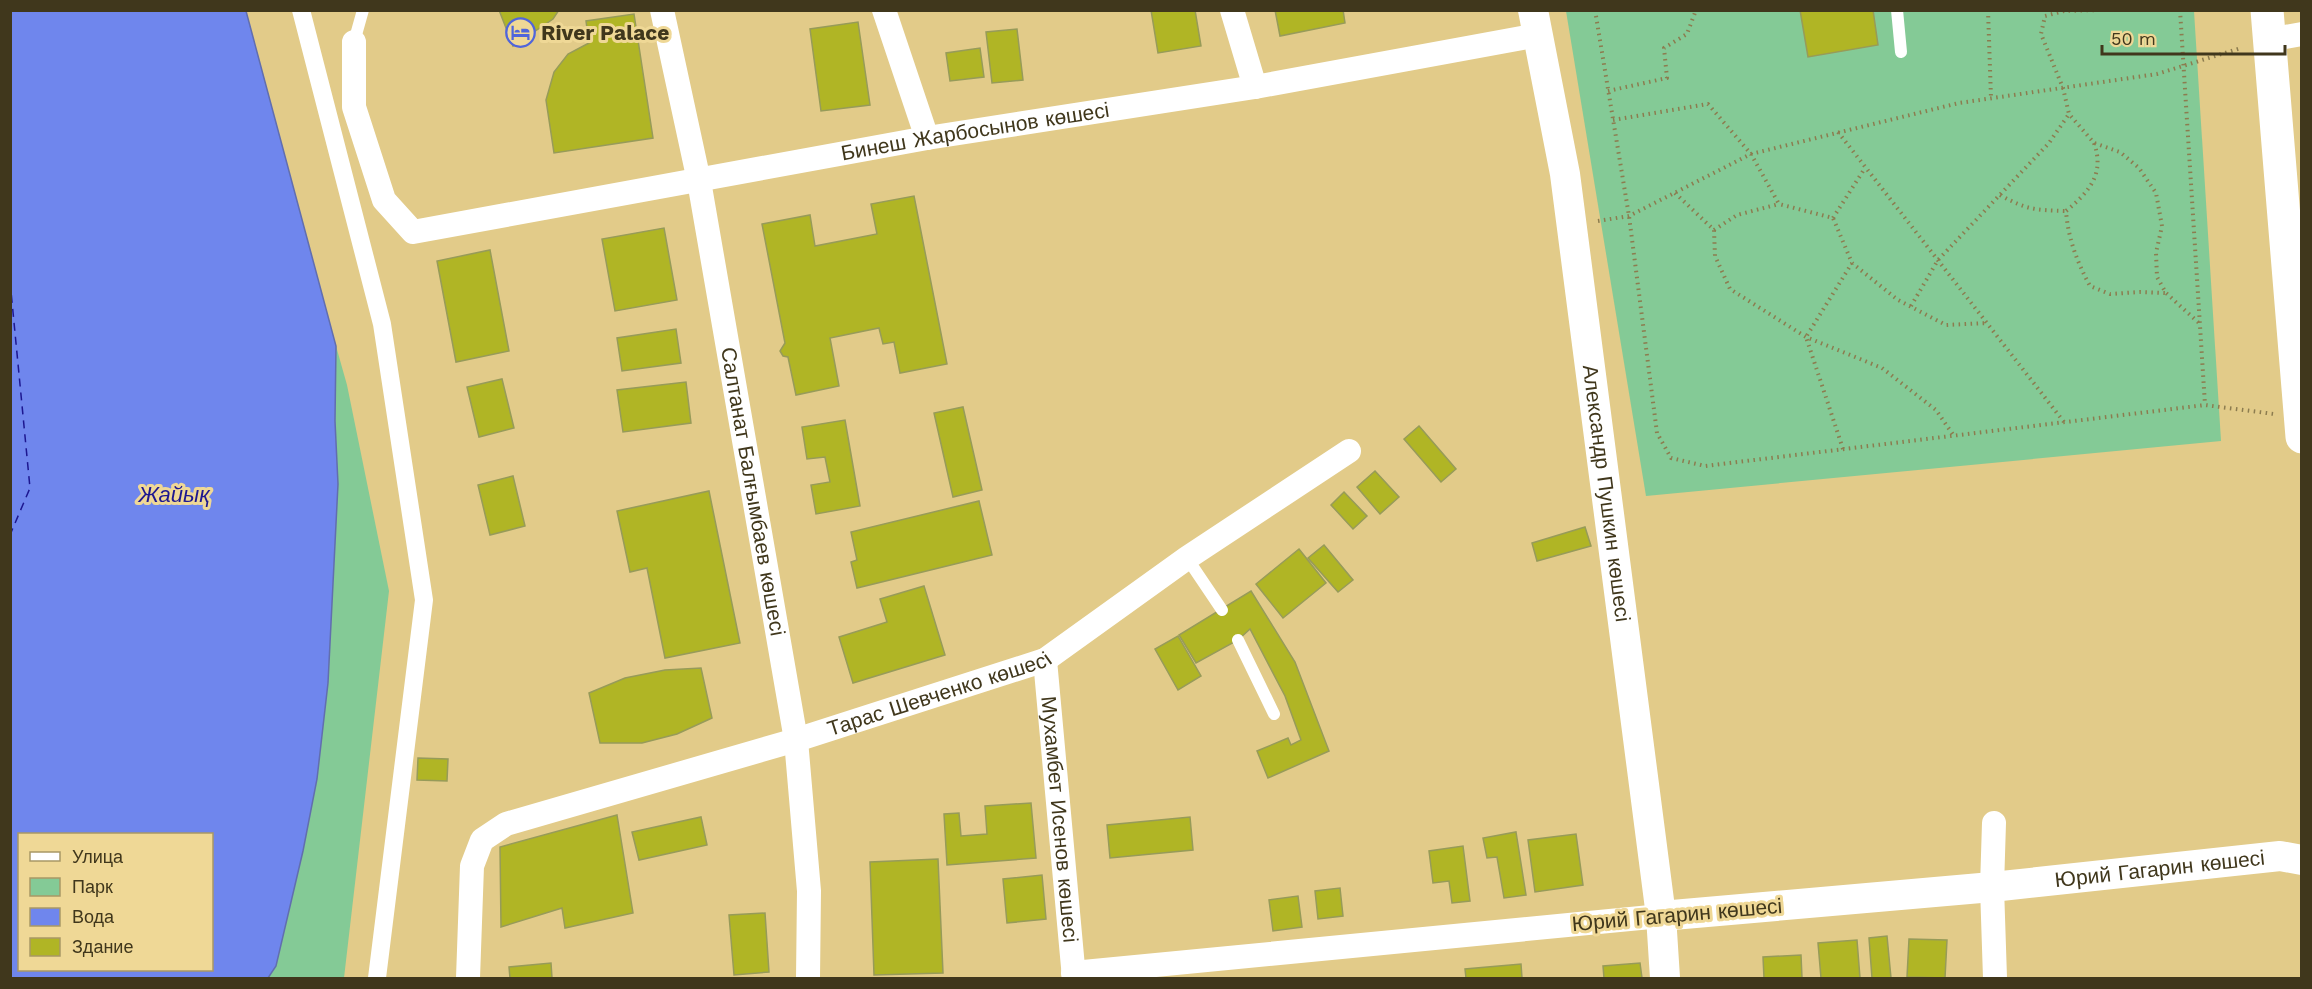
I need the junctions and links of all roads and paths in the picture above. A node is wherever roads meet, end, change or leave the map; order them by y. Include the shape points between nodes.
1 (302, 10) edge
2 (363, 10) edge
3 (662, 10) edge
4 (885, 10) edge
5 (1233, 10) edge
6 (1595, 10) edge
7 (1696, 10) edge
8 (1897, 10) edge
9 (1988, 10) edge
10 (2100, 10) edge
11 (2180, 10) edge
12 (1536, 23) edge
13 (2267, 25) edge
14 (2301, 34) edge
15 (354, 42) joint
16 (1901, 52) dead end
17 (2183, 66) junction
18 (1256, 87) junction
19 (2064, 88) junction
20 (1608, 91) junction
21 (1991, 98) junction
22 (2069, 114) junction
23 (1613, 120) junction
24 (1838, 132) junction
25 (927, 138) junction
26 (2094, 143) junction
27 (1751, 154) junction
28 (1866, 168) junction
29 (699, 181) junction
30 (1675, 193) junction
31 (2000, 195) junction
32 (1779, 204) junction
33 (2066, 211) junction
34 (1629, 216) junction
35 (1833, 218) junction
36 (1571, 225) junction
37 (1714, 230) junction
38 (2293, 230) edge
39 (1938, 260) junction
40 (1852, 263) junction
41 (2166, 293) junction
42 (1911, 306) junction
43 (1987, 324) junction
44 (2200, 324) junction
45 (1806, 337) junction
46 (2205, 405) junction
47 (2064, 422) junction
48 (2301, 427) edge
49 (1954, 436) junction
50 (1843, 449) junction
51 (1349, 451) dead end
52 (1187, 558) junction
53 (1222, 610) dead end
54 (1238, 640) dead end
55 (1046, 660) junction
56 (1274, 714) dead end
57 (796, 740) junction
58 (1994, 823) dead end
59 (2294, 854) edge
60 (1992, 887) junction
61 (1661, 916) junction
62 (1073, 976) edge
63 (378, 978) edge
64 (468, 978) edge
65 (808, 978) edge
66 (1665, 978) edge
67 (1995, 978) edge

1 - 63 street via 382,324 424,600
2 - 15 lane
3 - 29 street, Салтанат Балғымбаев көшесі
4 - 25 street
5 - 18 street
6 - 20 path
7 - 20 path via 1687,34 1664,48 1667,78
8 - 16 lane
9 - 21 path
10 - 19 path via 2045,16 2041,34
11 - 17 path
12 - 18 street, Бинеш Жарбосынов көшесі
12 - 36 street, Александр Пушкин көшесі
13 - 14 street
13 - 17 path
13 - 38 main road
15 - 29 street, Бинеш Жарбосынов көшесі via 354,107 384,200 412,232
17 - 19 path via 2157,74
17 - 44 path
18 - 25 street, Бинеш Жарбосынов көшесі
19 - 21 path
19 - 22 path
20 - 23 path
21 - 24 path
22 - 26 path
22 - 31 path via 2049,143
23 - 27 path via 1708,104
23 - 34 path
24 - 27 path
24 - 28 path
25 - 29 street, Бинеш Жарбосынов көшесі
26 - 33 path via 2099,156 2096,175 2088,193
26 - 41 path via 2127,157 2156,193 2162,226 2156,253 2157,277
27 - 30 path
27 - 32 path
28 - 35 path
28 - 39 path
29 - 57 street, Салтанат Балғымбаев көшесі
30 - 34 path
30 - 37 path
31 - 33 path via 2022,207
31 - 39 path
32 - 35 path
32 - 37 path via 1737,215
33 - 41 path via 2078,262 2090,286 2110,294
34 - 36 path
34 - 50 path via 1657,434 1671,458 1705,466
35 - 40 path
36 - 61 street, Александр Пушкин көшесі
37 - 45 path via 1715,256 1730,289
38 - 48 main road
39 - 42 path
39 - 43 path
40 - 42 path
40 - 45 path
41 - 44 path
42 - 43 path via 1946,325
43 - 47 path
44 - 46 path
45 - 49 path via 1882,368 1936,410
45 - 50 path
46 - 47 path
46 - 48 path
47 - 49 path
49 - 50 path
51 - 52 street, Тарас Шевченко көшесі
52 - 53 lane
52 - 55 street, Тарас Шевченко көшесі
54 - 56 lane
55 - 57 street, Тарас Шевченко көшесі
55 - 62 street, Мухамбет Исенов көшесі
57 - 64 street, Тарас Шевченко көшесі via 506,824 482,840 472,866
57 - 65 street, Салтанат Балғымбаев көшесі via 809,891
58 - 60 street
59 - 60 street, Юрий Гагарин көшесі
60 - 61 street, Юрий Гагарин көшесі
60 - 67 street
61 - 62 street, Юрий Гагарин көшесі
61 - 66 street, Александр Пушкин көшесі

